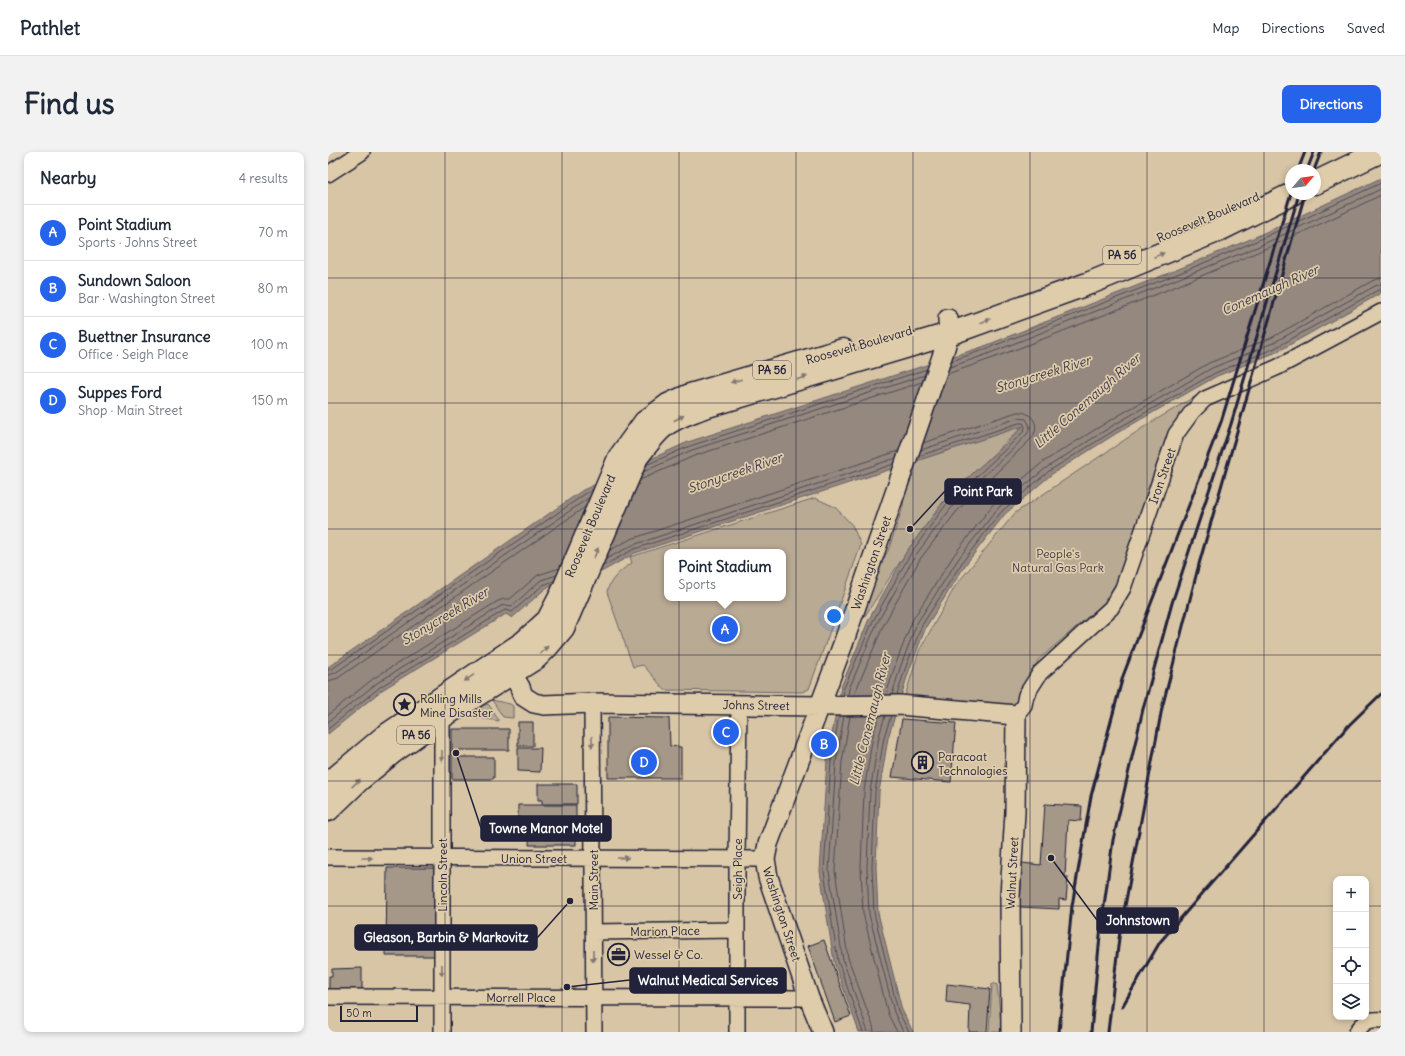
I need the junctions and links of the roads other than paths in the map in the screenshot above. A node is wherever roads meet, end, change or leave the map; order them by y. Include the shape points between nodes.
1 (362, 152) edge
2 (1355, 152) edge
3 (1379, 152) edge
4 (1321, 168) edge
5 (328, 174) edge
6 (1321, 180) edge
7 (1285, 184) edge
8 (1285, 197) edge
9 (1381, 312) edge
10 (947, 334) junction
11 (571, 591) junction
12 (507, 664) junction
13 (592, 703) junction
14 (740, 705) junction
15 (826, 706) junction
16 (1016, 715) junction
17 (442, 717) junction
18 (328, 784) edge
19 (328, 810) edge
20 (328, 858) edge
21 (442, 858) junction
22 (593, 858) junction
23 (737, 859) junction
24 (765, 859) junction
25 (737, 930) junction
26 (593, 932) junction
27 (442, 996) junction
28 (328, 997) edge
29 (594, 997) junction
30 (737, 998) junction
31 (810, 998) junction
32 (1380, 1020) edge
33 (442, 1032) edge
34 (594, 1032) edge
35 (737, 1032) edge
36 (823, 1032) edge
37 (1012, 1032) edge
38 (1357, 1032) edge

1 - 5 street
2 - 4 highway
3 - 6 highway
7 - 10 highway, Roosevelt Boulevard / PA 56
10 -> 8 highway, Roosevelt Boulevard / PA 56 via 1090,283 1217,230
9 - 16 street, Iron Street via 1278,367 1204,398 1176,434 1123,588 1111,608 1040,673
11 -> 10 highway, Roosevelt Boulevard / PA 56 via 637,457 664,426 682,415 701,408
10 -> 11 highway, Roosevelt Boulevard / PA 56 via 690,395 668,405 645,422 619,458
10 - 15 main road, Washington Street via 843,644
11 - 12 highway, Roosevelt Boulevard / PA 56 via 563,628 547,647 536,658
12 - 13 main road, Johns Street via 523,696 534,703
12 - 17 highway, PA 56
12 -> 18 highway, PA 56 via 385,736
13 - 14 main road, Johns Street
13 -> 22 street, Main Street
14 - 15 main road, Johns Street
14 - 23 street, Seigh Place
15 - 16 main road, Johns Street via 899,705
15 - 24 main road, Washington Street via 768,844
16 - 37 main road, Walnut Street via 1015,812 1010,896
19 -> 17 highway, PA 56 via 393,752
17 -> 21 street, Lincoln Street
20 -> 21 street, Union Street
21 - 22 street, Union Street
21 -> 27 street, Lincoln Street
22 -> 23 street, Union Street
22 - 26 street, Main Street
23 - 24 street, Union Street
23 - 25 street, Seigh Place
24 - 31 main road, Washington Street via 768,877
25 - 26 street, Marion Place
25 - 30 street, Seigh Place
26 -> 29 street, Main Street
27 - 28 street, Morrell Place
27 - 29 street, Morrell Place
27 - 33 street, Lincoln Street
29 - 30 street, Morrell Place
29 - 34 street, Main Street
30 - 31 street, Morrell Place
30 - 35 street, Seigh Place
31 - 36 main road, Washington Street
32 - 38 street via 1366,1021

